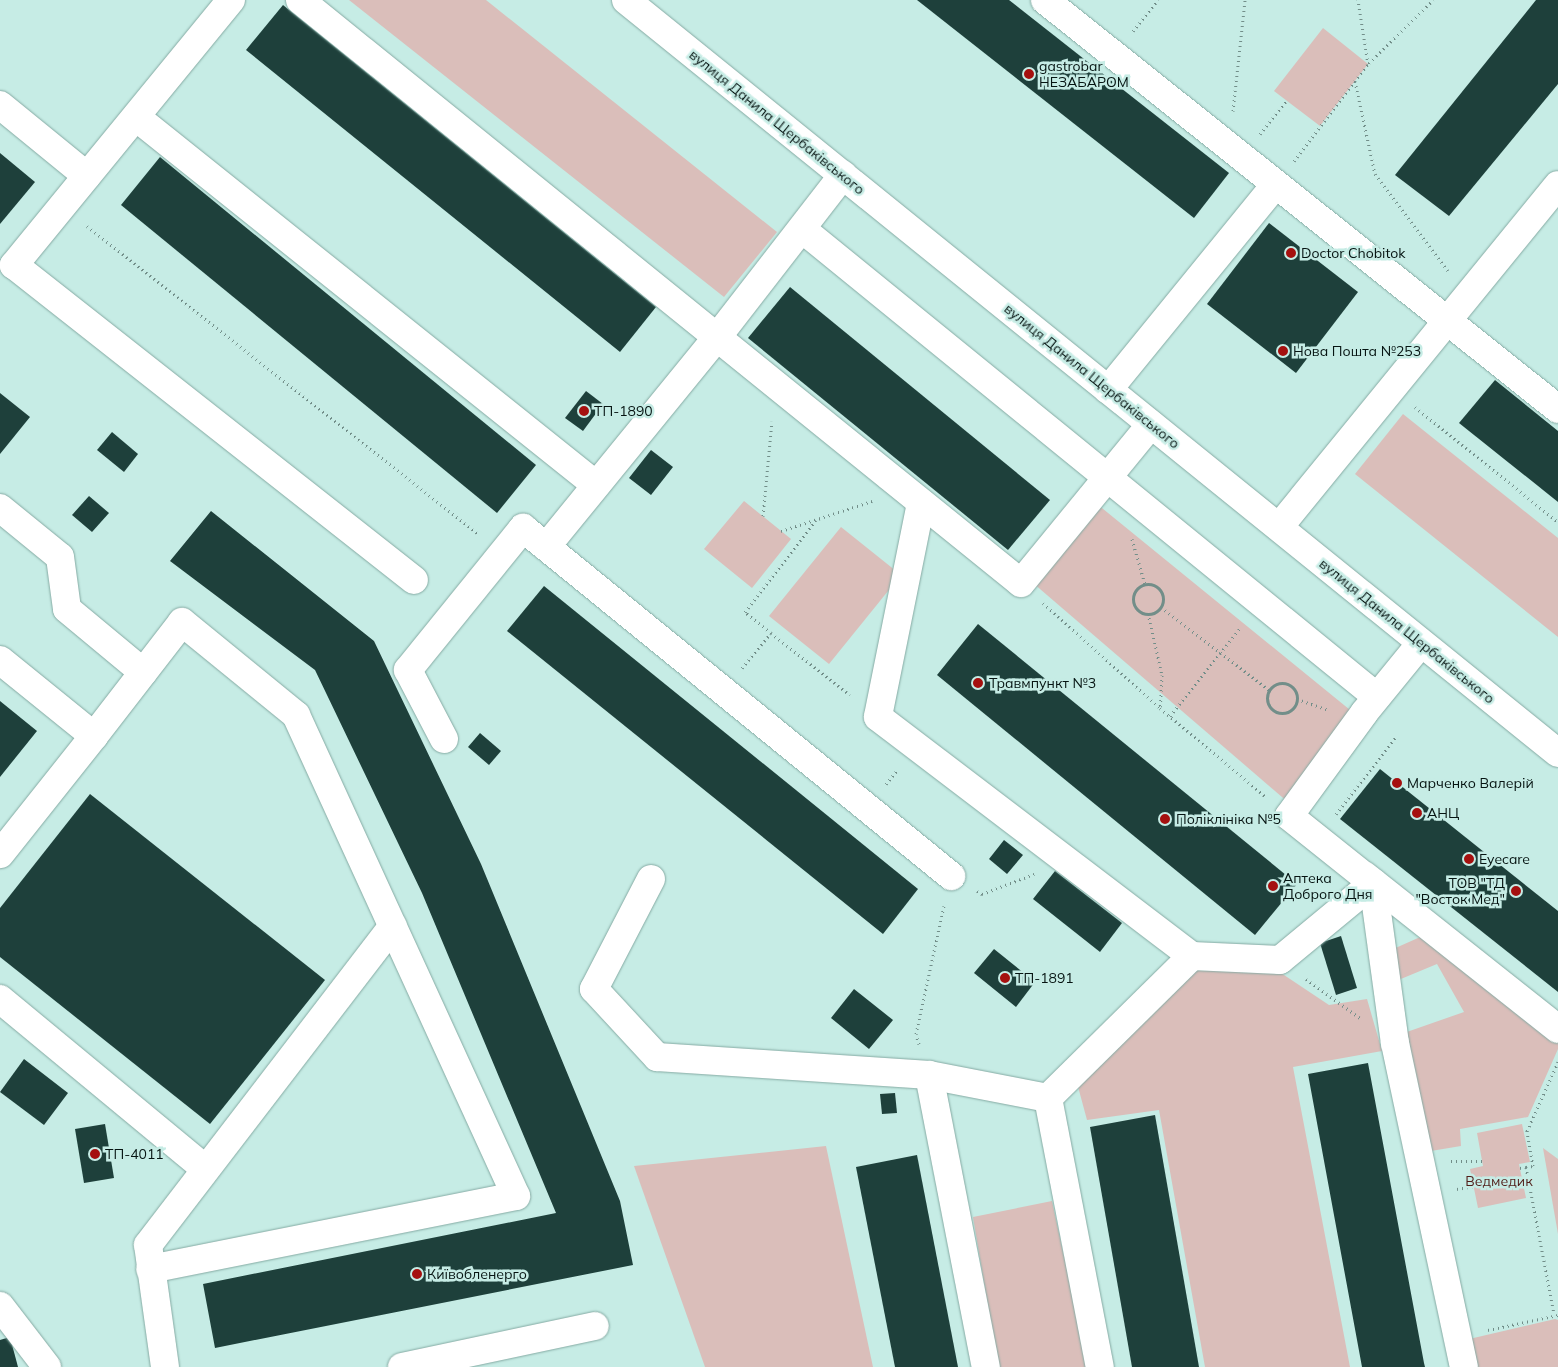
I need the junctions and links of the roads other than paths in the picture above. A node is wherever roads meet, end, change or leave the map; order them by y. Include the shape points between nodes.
1 (231, 0) edge
2 (300, 0) edge
3 (626, 0) edge
4 (1045, 0) edge
5 (0, 105) edge
6 (136, 117) junction
7 (843, 175) junction
8 (87, 176) junction
9 (1275, 185) junction
10 (1558, 185) edge
11 (802, 229) junction
12 (1446, 321) junction
13 (718, 336) junction
14 (1108, 390) junction
15 (1558, 409) edge
16 (1150, 424) junction
17 (1107, 478) junction
18 (596, 486) junction
19 (913, 496) junction
20 (0, 508) edge
21 (1279, 527) junction
22 (546, 547) junction
23 (414, 580) dead end
24 (1421, 643) junction
25 (0, 660) edge
26 (143, 672) junction
27 (1377, 697) junction
28 (94, 736) junction
29 (444, 738) dead end
30 (1558, 753) edge
31 (0, 854) edge
32 (951, 876) road end
33 (651, 879) dead end
34 (1373, 883) junction
35 (393, 926) junction
36 (1192, 956) junction
37 (0, 1000) edge
38 (1558, 1029) edge
39 (929, 1074) junction
40 (1048, 1098) junction
41 (204, 1168) junction
42 (150, 1269) junction
43 (0, 1306) edge
44 (595, 1326) dead end
45 (48, 1367) edge
46 (165, 1367) edge
47 (402, 1367) edge
48 (986, 1367) edge
49 (1100, 1367) edge
50 (1464, 1367) edge

1 - 6 main road
2 - 13 main road
3 - 7 main road, вулиця Данила Щербаківського
4 - 9 main road
5 - 8 main road
6 - 8 main road
6 - 18 main road
7 - 11 main road
7 - 14 main road, вулиця Данила Щербаківського
8 - 23 main road via 14,265
9 - 12 main road
9 - 14 main road
10 - 12 main road
11 - 13 main road
11 - 17 main road
12 - 15 main road
12 - 21 main road
13 - 18 main road
13 - 19 main road
14 - 16 main road, вулиця Данила Щербаківського
16 - 17 main road
16 - 21 main road, вулиця Данила Щербаківського
17 - 19 main road via 1021,583
17 - 27 main road
18 - 22 main road
19 - 36 main road via 878,717
20 - 26 main road via 60,557 67,609
21 - 24 main road, вулиця Данила Щербаківського
22 - 29 main road via 523,528 408,670
22 - 32 main road
24 - 27 main road
24 - 30 main road, вулиця Данила Щербаківського
25 - 28 main road
26 - 28 main road
26 - 35 main road via 182,622 296,715
27 - 34 main road via 1289,816
28 - 31 main road
33 - 39 main road via 594,988 657,1057
34 - 36 main road via 1280,960
34 - 38 main road
34 - 50 main road via 1394,1043
35 - 41 main road
35 - 42 main road via 516,1196
36 - 40 main road
37 - 41 main road
39 - 40 main road
39 - 48 main road
40 - 49 main road
41 - 42 main road via 148,1245
42 - 46 main road
43 - 45 main road
44 - 47 main road

